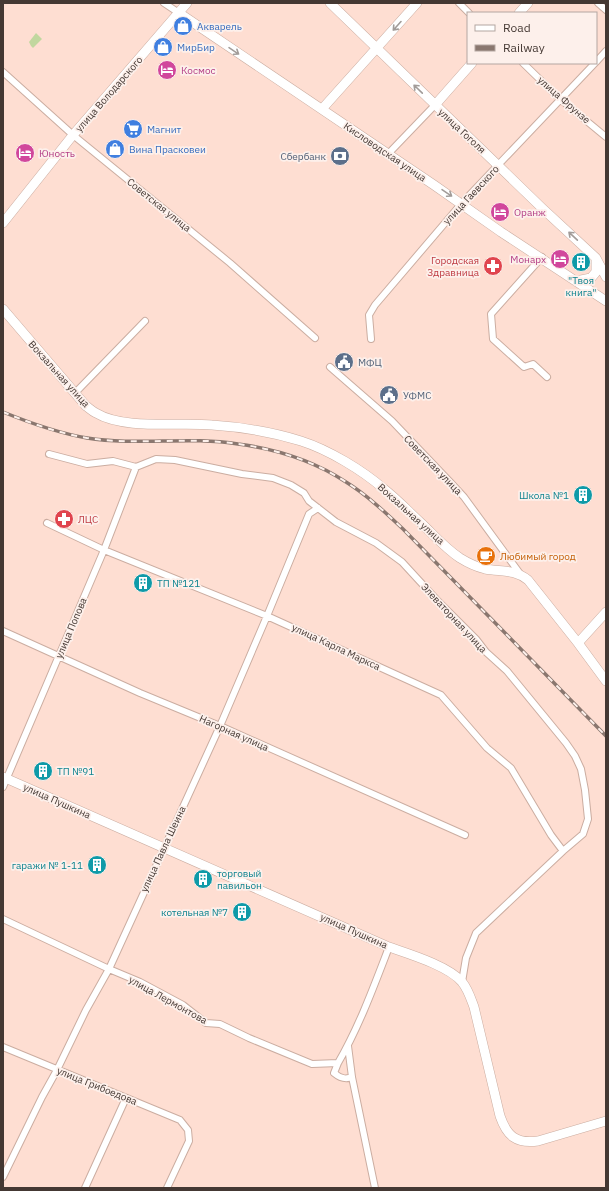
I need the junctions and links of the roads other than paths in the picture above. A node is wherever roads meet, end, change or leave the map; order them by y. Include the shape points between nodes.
1 (164, 3) edge
2 (187, 3) edge
3 (330, 3) edge
4 (417, 3) edge
5 (459, 3) edge
6 (528, 3) edge
7 (598, 3) edge
8 (606, 10) edge
9 (468, 12) edge
10 (520, 12) edge
11 (178, 13) junction
12 (376, 48) junction
13 (606, 51) edge
14 (597, 60) edge
15 (471, 64) edge
16 (524, 64) edge
17 (593, 64) edge
18 (3, 72) edge
19 (560, 99) junction
20 (434, 105) junction
21 (322, 109) junction
22 (73, 135) junction
23 (606, 136) edge
24 (388, 154) junction
25 (498, 165) junction
26 (462, 203) junction
27 (3, 223) edge
28 (542, 257) junction
29 (596, 258) junction
30 (606, 277) edge
31 (576, 281) junction
32 (606, 301) edge
33 (3, 309) edge
34 (145, 321) dead end
35 (315, 338) dead end
36 (372, 338) dead end
37 (330, 367) dead end
38 (547, 377) dead end
39 (75, 393) junction
40 (49, 454) dead end
41 (136, 467) junction
42 (309, 502) junction
43 (318, 508) junction
44 (308, 514) junction
45 (47, 523) dead end
46 (104, 550) junction
47 (521, 575) junction
48 (606, 612) edge
49 (267, 616) junction
50 (3, 631) edge
51 (578, 643) junction
52 (59, 656) junction
53 (606, 681) edge
54 (220, 726) junction
55 (4, 781) edge
56 (464, 835) dead end
57 (164, 847) junction
58 (563, 851) junction
59 (3, 919) edge
60 (389, 947) junction
61 (109, 969) junction
62 (462, 982) junction
63 (348, 1046) junction
64 (3, 1047) edge
65 (338, 1063) junction
66 (57, 1070) junction
67 (352, 1077) junction
68 (126, 1098) junction
69 (606, 1121) edge
70 (3, 1177) edge
71 (85, 1188) edge
72 (167, 1188) edge
73 (375, 1188) edge

1 - 11 street, Кисловодская улица
2 - 11 street, улица Володарского
3 - 12 street, улица Гоголя
4 -> 12 street
5 - 9 street
6 - 10 street
7 - 8 street
11 -> 21 street, Кисловодская улица
11 - 22 street, улица Володарского
20 -> 12 street, улица Гоголя
12 - 21 street
13 - 14 street, улица Гаевского
15 - 20 street
16 - 19 street, улица Фрунзе
17 - 19 street, улица Гаевского
18 - 22 street, Советская улица
19 - 23 street, улица Фрунзе
19 - 25 street, улица Гаевского
20 - 24 street
20 - 25 street, улица Гоголя
21 - 24 street, Кисловодская улица
22 - 27 street, улица Володарского
22 - 35 street, Советская улица via 230,263
24 -> 26 street, Кисловодская улица
25 - 26 street, улица Гаевского
29 -> 25 street, улица Гоголя
26 - 28 street, Кисловодская улица via 501,232
26 - 36 street, улица Гаевского via 375,305 369,315
28 - 31 street, Кисловодская улица
28 - 38 street via 491,314 493,339 524,367 533,364
29 - 30 street, улица Гоголя
29 - 31 street via 596,272 591,278
31 - 32 street, Кисловодская улица
33 - 39 street, Вокзальная улица
34 - 39 street
37 - 47 street, Советская улица via 392,421 452,484
39 - 47 street, Вокзальная улица via 96,413 120,422 237,427 273,433 303,442 350,464 384,489 460,558 485,569
40 - 41 street via 87,464 113,461
41 - 42 street, Элеваторная улица via 156,459 175,460 273,478 304,493
41 - 46 street, улица Попова
42 - 43 street, Элеваторная улица
42 - 44 street, улица Павла Шеина
43 - 44 street
43 - 58 street, Элеваторная улица via 336,522 402,562 507,671 571,750 581,769 588,819 583,834
44 - 49 street, улица Павла Шеина
45 - 46 street, улица Карла Маркса
46 - 49 street, улица Карла Маркса
46 - 52 street, улица Попова
47 - 51 street via 537,590
48 - 51 street
49 - 54 street, улица Павла Шеина
49 - 58 street, улица Карла Маркса via 441,695 487,748 511,768
50 - 52 street, Нагорная улица
51 - 53 street
52 - 54 street, Нагорная улица
52 - 55 street, улица Попова
54 - 56 street, Нагорная улица
54 - 57 street, улица Павла Шеина
55 - 57 street, улица Пушкина
57 - 60 street, улица Пушкина
57 - 61 street, улица Павла Шеина
58 - 62 street, Элеваторная улица via 476,933 466,958
59 - 61 street, улица Лермонтова
60 - 62 street, улица Пушкина via 446,970
60 - 63 street
61 - 65 street, улица Лермонтова via 183,1005 206,1023 220,1024 312,1064
61 - 66 street, улица Павла Шеина
62 - 69 street, улица Пушкина via 474,1007 500,1116 509,1134 526,1143
63 - 65 street
63 - 67 street
64 - 66 street, улица Грибоедова
65 - 67 street via 334,1073 345,1079
66 - 68 street, улица Грибоедова
66 - 70 street, улица Павла Шеина
67 - 73 street
68 - 71 street
68 - 72 street, улица Грибоедова via 180,1120 188,1130 189,1141

